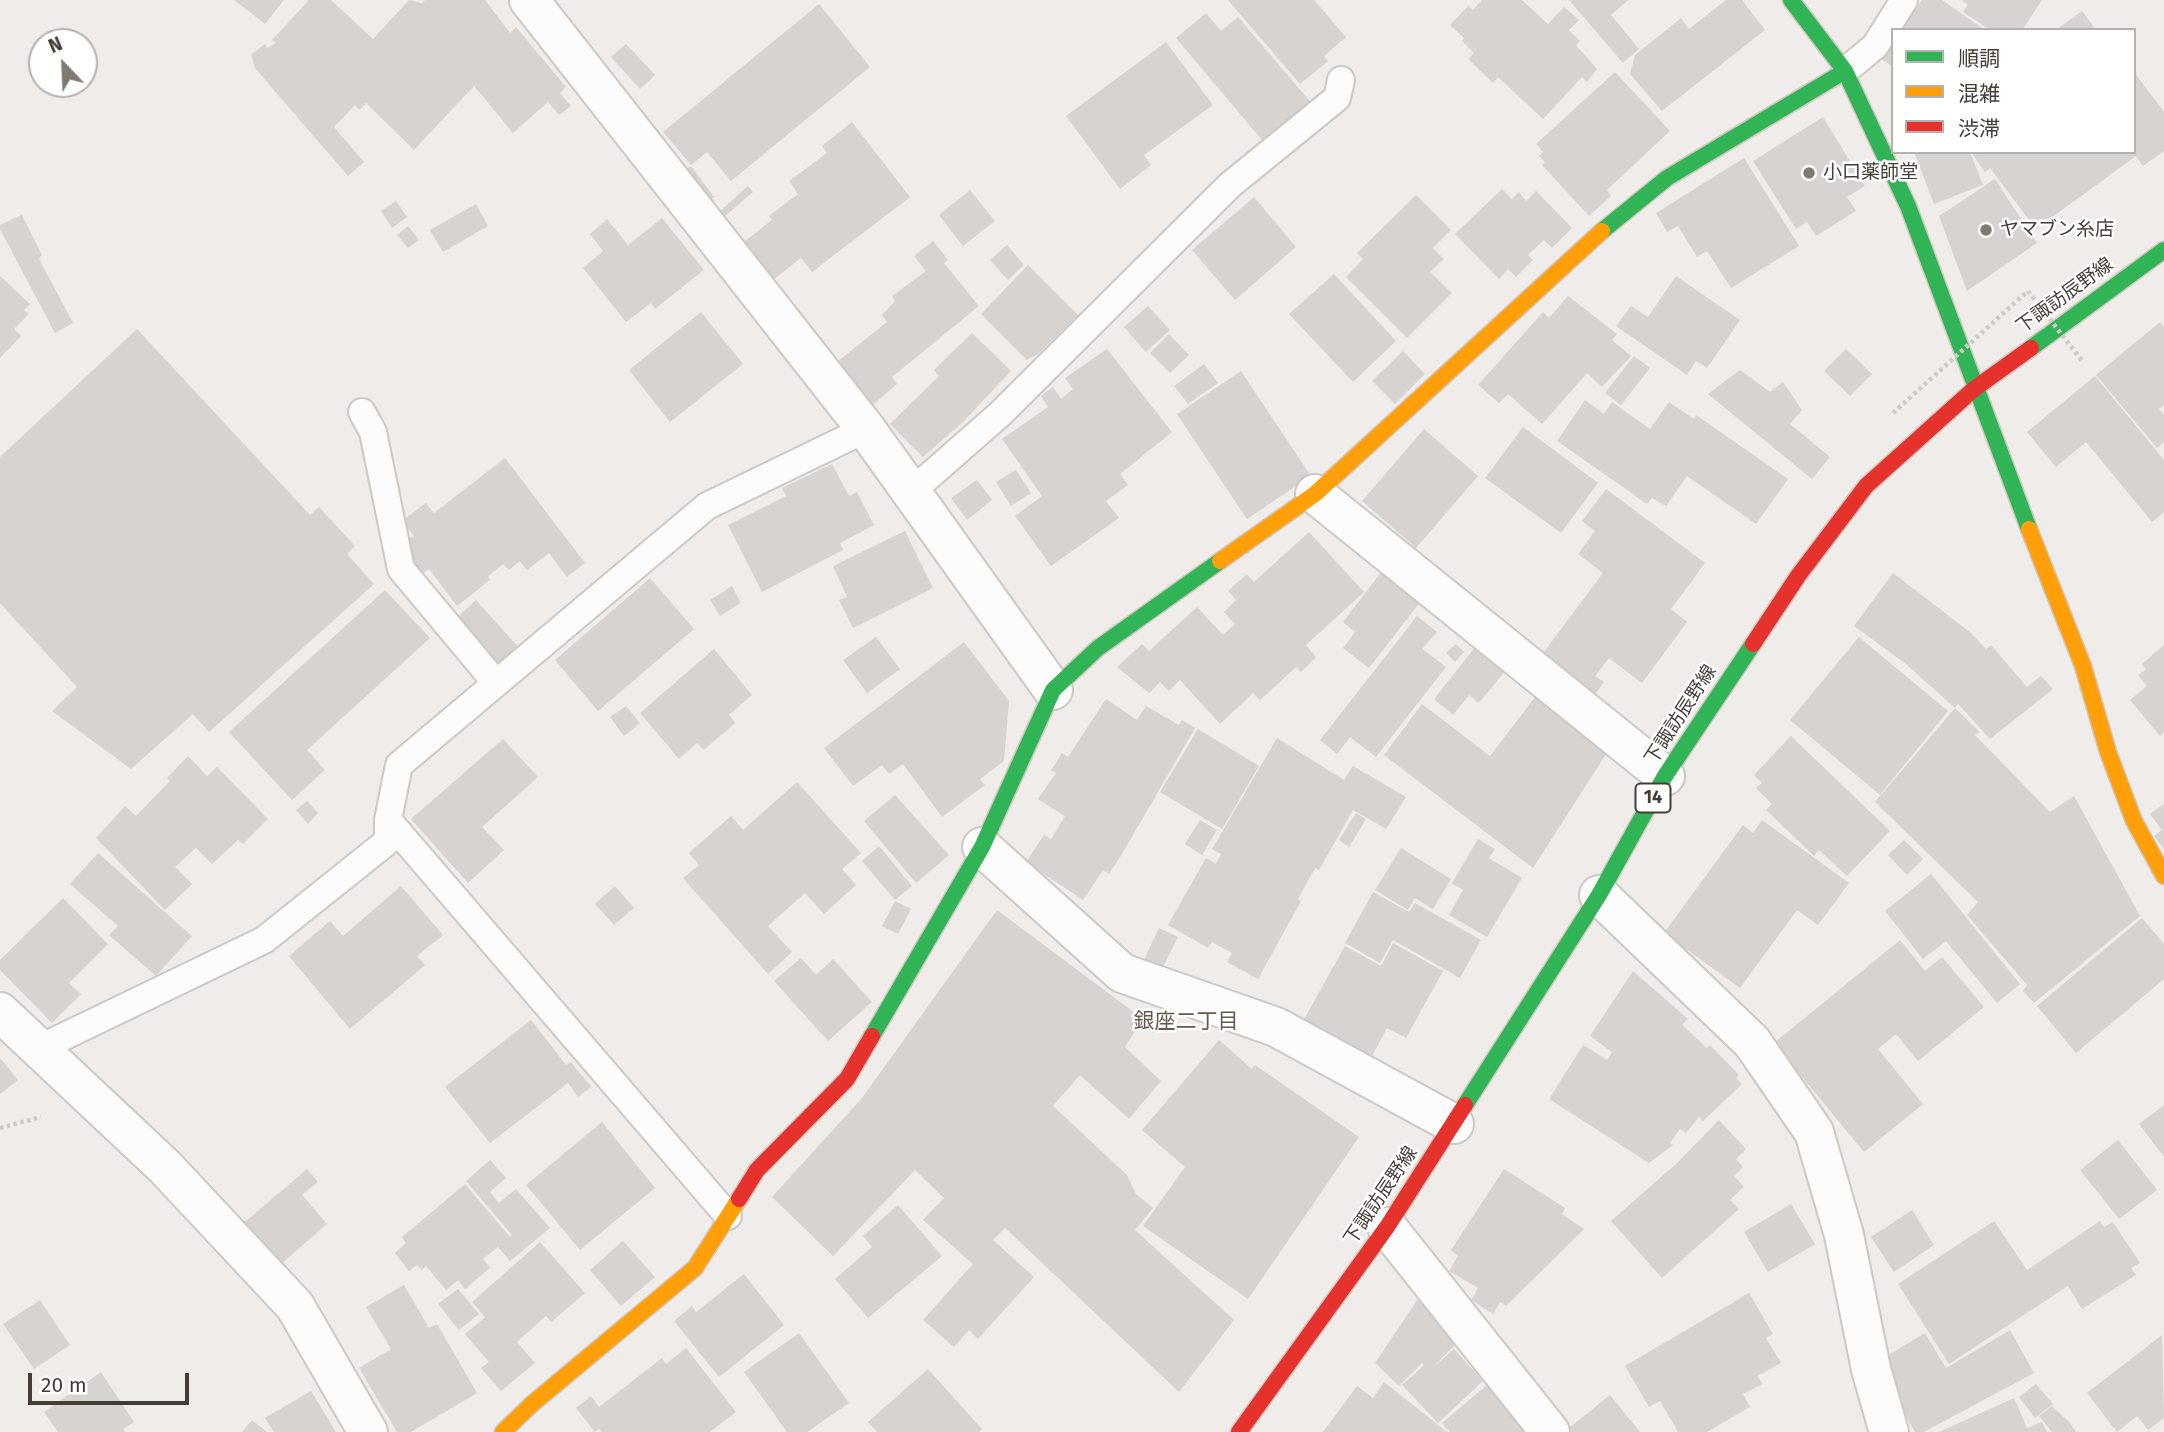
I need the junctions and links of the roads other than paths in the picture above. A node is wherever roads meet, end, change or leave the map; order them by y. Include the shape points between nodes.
1 (529, 0) edge
2 (1791, 0) edge
3 (1904, 0) edge
4 (1845, 71) junction
5 (1341, 79) dead end
6 (2164, 250) edge
7 (1975, 389) junction
8 (362, 412) dead end
9 (866, 429) junction
10 (911, 492) junction
11 (1315, 494) junction
12 (496, 683) junction
13 (1053, 690) junction
14 (1665, 776) junction
15 (388, 821) junction
16 (982, 847) junction
17 (2164, 876) edge
18 (1599, 895) junction
19 (0, 1012) edge
20 (40, 1048) junction
21 (1454, 1124) junction
22 (728, 1216) junction
23 (1387, 1227) junction
24 (368, 1432) edge
25 (503, 1432) edge
26 (1239, 1432) edge
27 (1550, 1432) edge
28 (1889, 1432) edge

1 - 9 street
2 - 4 street
3 - 4 lane via 1875,46
4 - 7 street via 1908,206
4 - 11 street via 1667,178 1586,244
5 - 10 lane via 1337,98 1230,186 1000,414
6 - 7 street, 下諏訪辰野線 / 14
7 - 14 street, 下諏訪辰野線 / 14 via 1866,486 1798,576
7 - 17 street via 2083,666 2134,821
8 - 12 lane via 373,432 401,569
9 - 10 street
9 - 12 lane via 708,506
10 - 13 street
11 - 13 street via 1098,648
11 - 14 street
12 - 15 lane via 399,765
13 - 16 street
14 - 18 street, 下諏訪辰野線 / 14
15 - 20 lane via 388,841 264,940
15 - 22 lane
16 - 21 street via 1122,973 1276,1027
16 - 22 street via 847,1079 757,1170
18 - 21 street, 下諏訪辰野線 / 14
18 - 28 street via 1752,1042 1814,1132
19 - 20 street
20 - 24 street via 165,1167 295,1306
21 - 23 street, 下諏訪辰野線 / 14
22 - 25 street via 695,1268
23 - 26 street, 下諏訪辰野線 / 14
23 - 27 street

